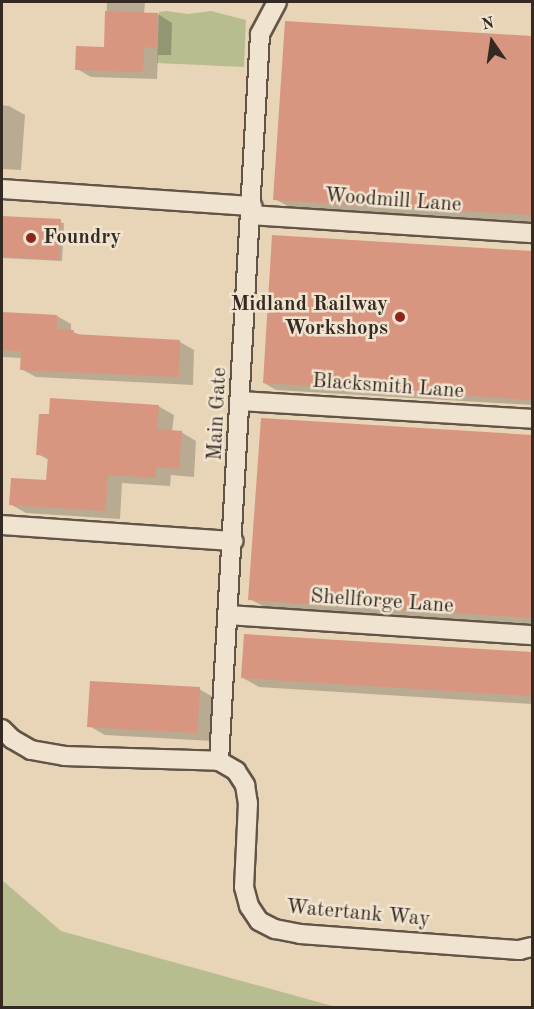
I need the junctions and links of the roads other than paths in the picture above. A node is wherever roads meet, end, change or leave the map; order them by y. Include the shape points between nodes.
1 (277, 2) edge
2 (2, 189) edge
3 (252, 210) junction
4 (532, 233) edge
5 (241, 401) junction
6 (532, 419) edge
7 (2, 525) edge
8 (233, 541) junction
9 (229, 615) junction
10 (532, 635) edge
11 (2, 729) edge
12 (219, 761) junction
13 (532, 947) edge

1 - 3 street, Main Gate via 260,34
2 - 3 street, Woodmill Lane
3 - 4 street, Woodmill Lane
3 - 5 street, Main Gate
5 - 6 street, Blacksmith Lane
5 - 8 street, Main Gate
7 - 8 street
8 - 9 street, Main Gate
9 - 10 street, Shellforge Lane
9 - 12 street, Main Gate
11 - 12 street via 31,750 64,756
12 - 13 street, Watertank Way via 236,771 245,785 248,803 244,887 249,906 259,921 300,934 519,950

